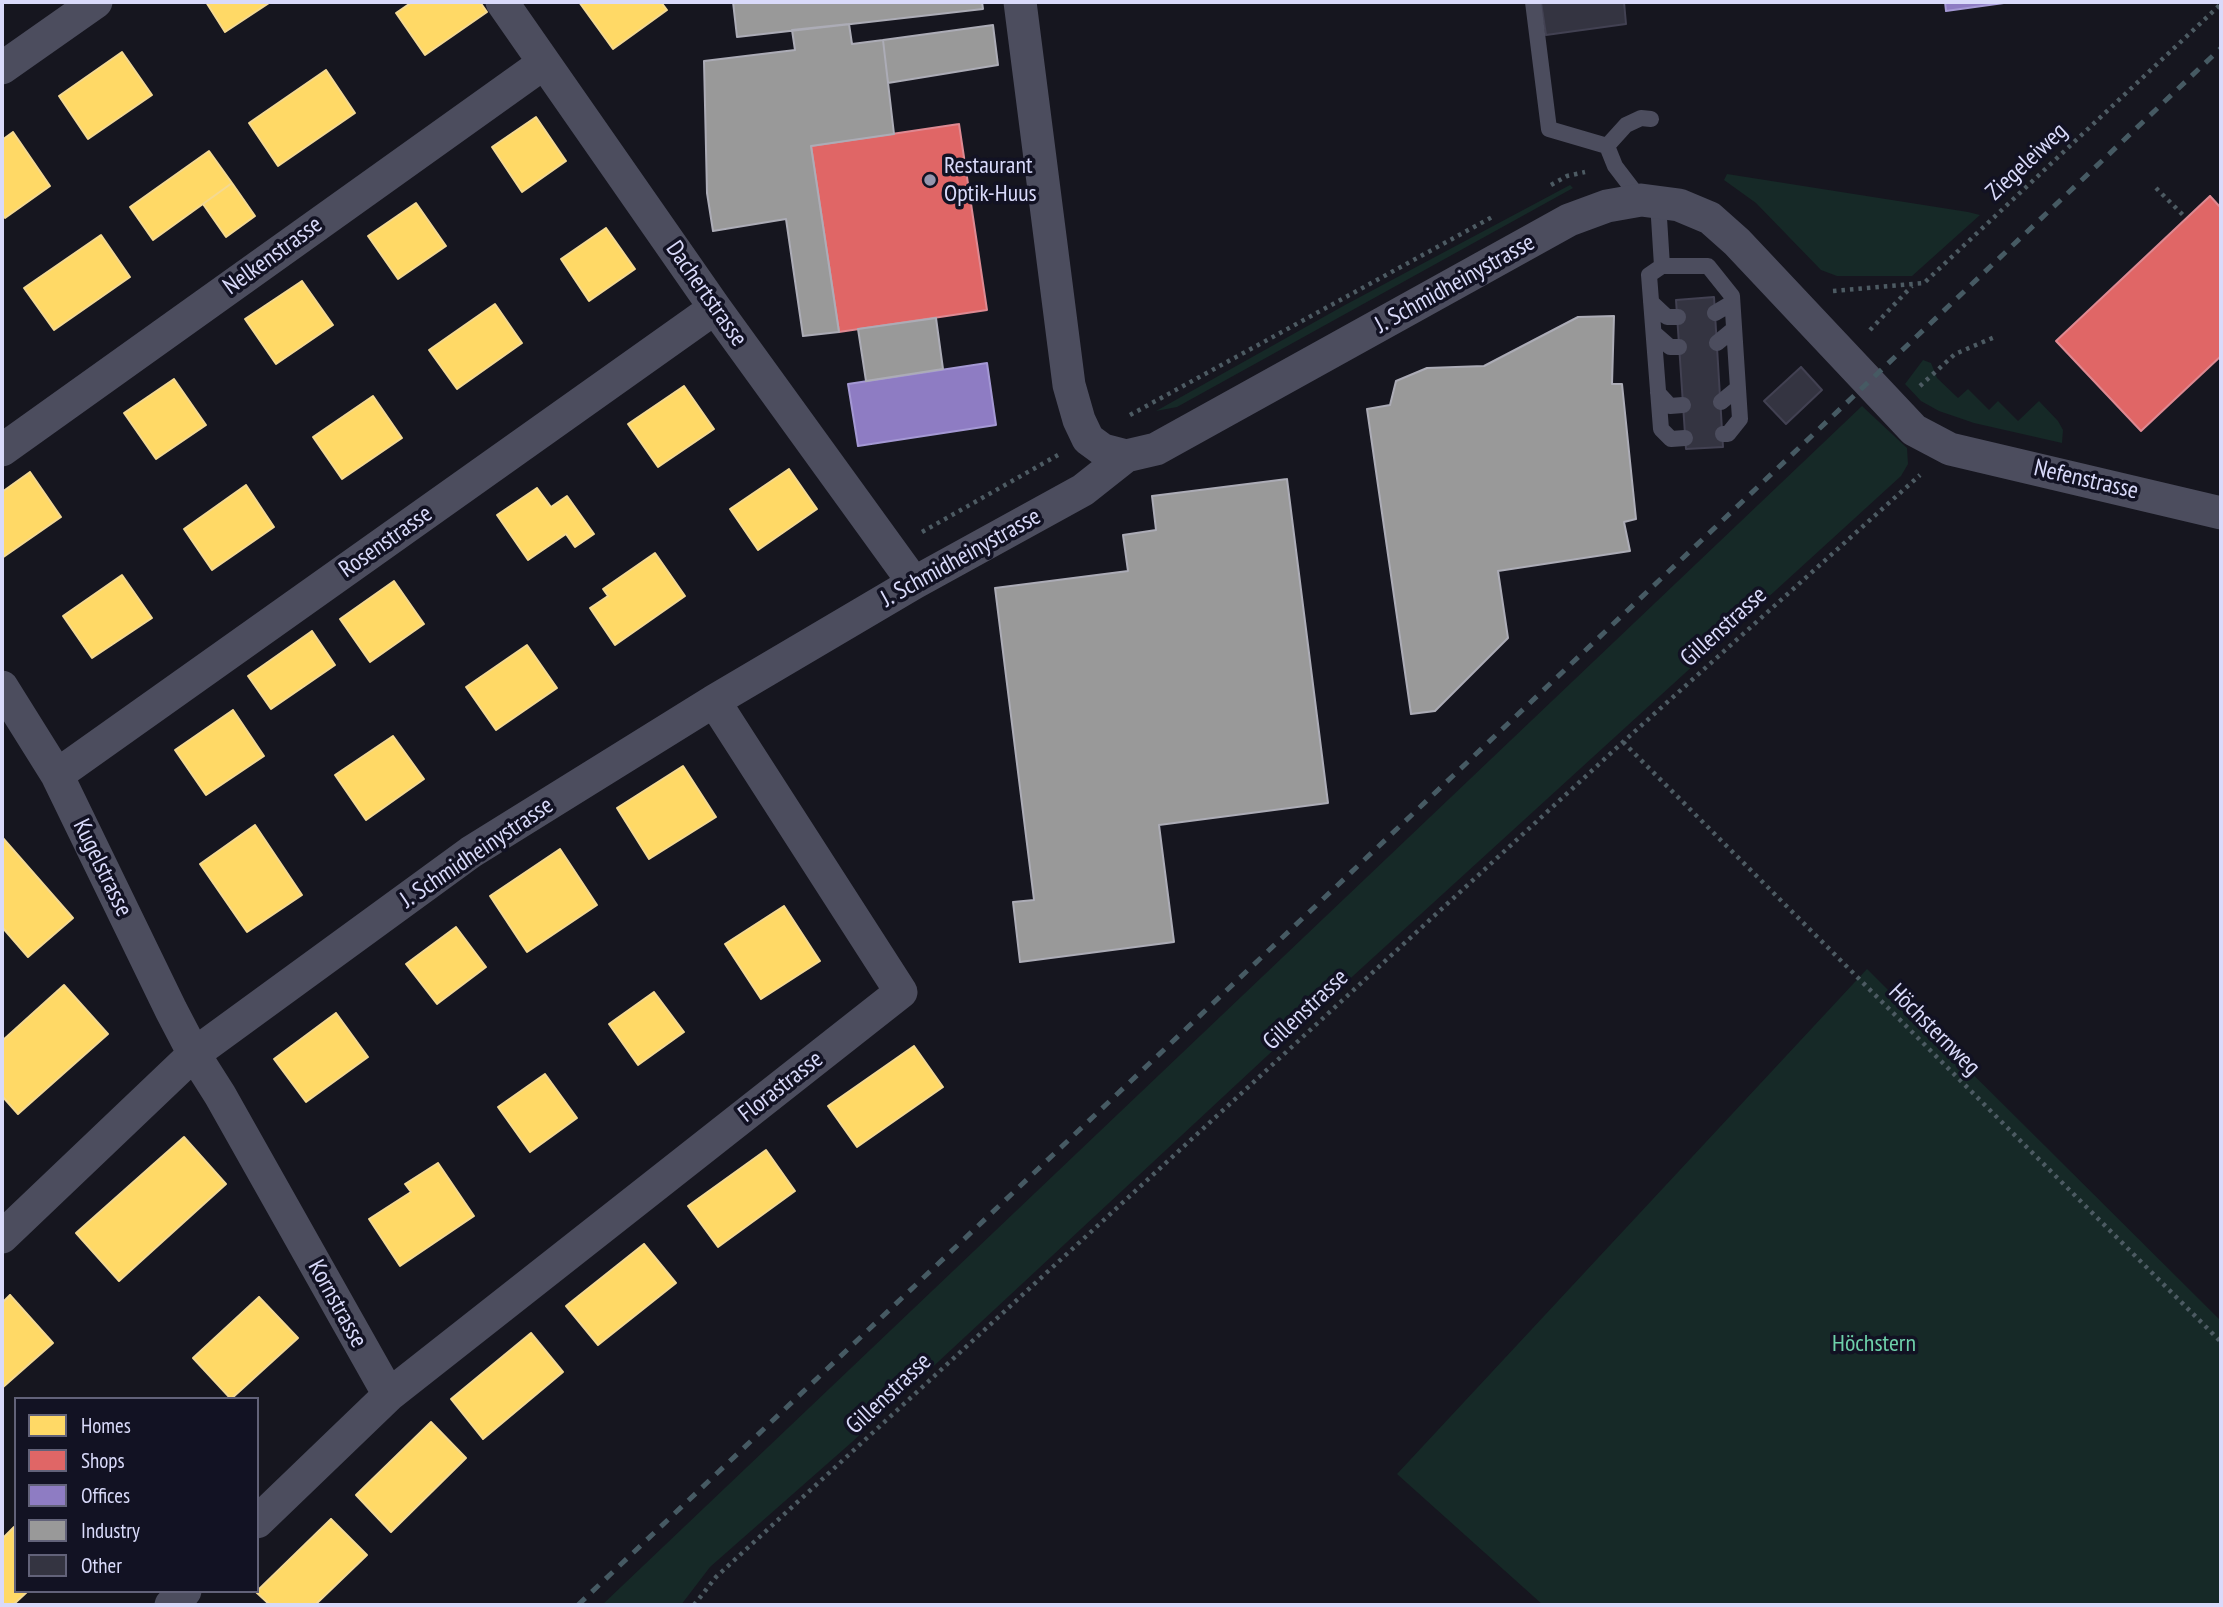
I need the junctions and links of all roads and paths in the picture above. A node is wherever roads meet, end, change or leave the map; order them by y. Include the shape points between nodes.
1 (96, 2) edge
2 (502, 2) edge
3 (1020, 2) edge
4 (1534, 2) edge
5 (2221, 4) edge
6 (544, 63) junction
7 (2, 68) edge
8 (1651, 119) dead end
9 (1607, 146) junction
10 (2156, 188) dead end
11 (1649, 201) junction
12 (2186, 218) dead end
13 (1662, 266) junction
14 (1913, 285) junction
15 (1833, 290) dead end
16 (1651, 302) junction
17 (1732, 303) junction
18 (715, 308) junction
19 (1715, 313) dead end
20 (1678, 317) dead end
21 (1734, 329) junction
22 (1868, 332) dead end
23 (1654, 333) junction
24 (1997, 336) dead end
25 (1717, 343) dead end
26 (1679, 347) dead end
27 (1934, 374) dead end
28 (1738, 388) junction
29 (1658, 393) junction
30 (1721, 402) dead end
31 (1683, 405) dead end
32 (1723, 435) dead end
33 (1685, 438) dead end
34 (1950, 449) junction
35 (2, 450) edge
36 (1126, 456) junction
37 (1049, 460) dead end
38 (2221, 513) edge
39 (891, 549) junction
40 (914, 583) junction
41 (2, 687) edge
42 (714, 701) junction
43 (1623, 741) junction
44 (57, 775) junction
45 (194, 1054) junction
46 (2, 1237) edge
47 (2221, 1342) edge
48 (389, 1395) junction
49 (259, 1520) edge
50 (694, 1605) edge

1 - 7 street
2 - 6 street, Dachertstrasse
3 - 36 street via 1069,385 1088,439 1103,450
4 - 9 lane via 1549,128
5 - 14 path, Ziegeleiweg via 1924,283
6 - 18 street, Dachertstrasse
6 - 35 street, Nelkenstrasse
8 - 9 lane via 1626,125
9 - 11 lane via 1615,166
10 - 12 path
11 - 13 lane
11 - 34 street, J. Schmidheinystrasse via 1679,205 1710,218 1914,430
11 - 36 street, J. Schmidheinystrasse via 1607,206 1569,220 1156,449
13 - 16 lane via 1649,275
13 - 17 lane via 1708,267 1732,296
14 - 15 path, Ziegeleiweg
14 - 22 path
16 - 20 lane via 1667,317
16 - 23 lane
17 - 19 lane
17 - 21 lane
18 - 39 street, Dachertstrasse
18 - 44 street, Rosenstrasse
21 - 25 lane
21 - 28 lane
23 - 26 lane via 1670,347
23 - 29 lane
24 - 27 path via 1955,354
28 - 30 lane
28 - 32 lane via 1740,419
29 - 31 lane via 1670,406
29 - 33 lane via 1661,429 1671,439
34 - 38 street, Nefenstrasse
34 - 43 path, Gillenstrasse
36 - 40 street, J. Schmidheinystrasse via 1083,489
37 - 39 path
39 - 40 street, Dachertstrasse
40 - 42 street, J. Schmidheinystrasse
41 - 44 street, Kugelstrasse
42 - 45 street, J. Schmidheinystrasse via 471,852
42 - 48 street, Florastrasse via 901,992
43 - 47 path, Höchsternweg
43 - 50 path, Gillenstrasse via 727,1567
44 - 45 street, Kugelstrasse
45 - 46 street, J. Schmidheinystrasse
45 - 48 street, Kornstrasse
48 - 49 street

